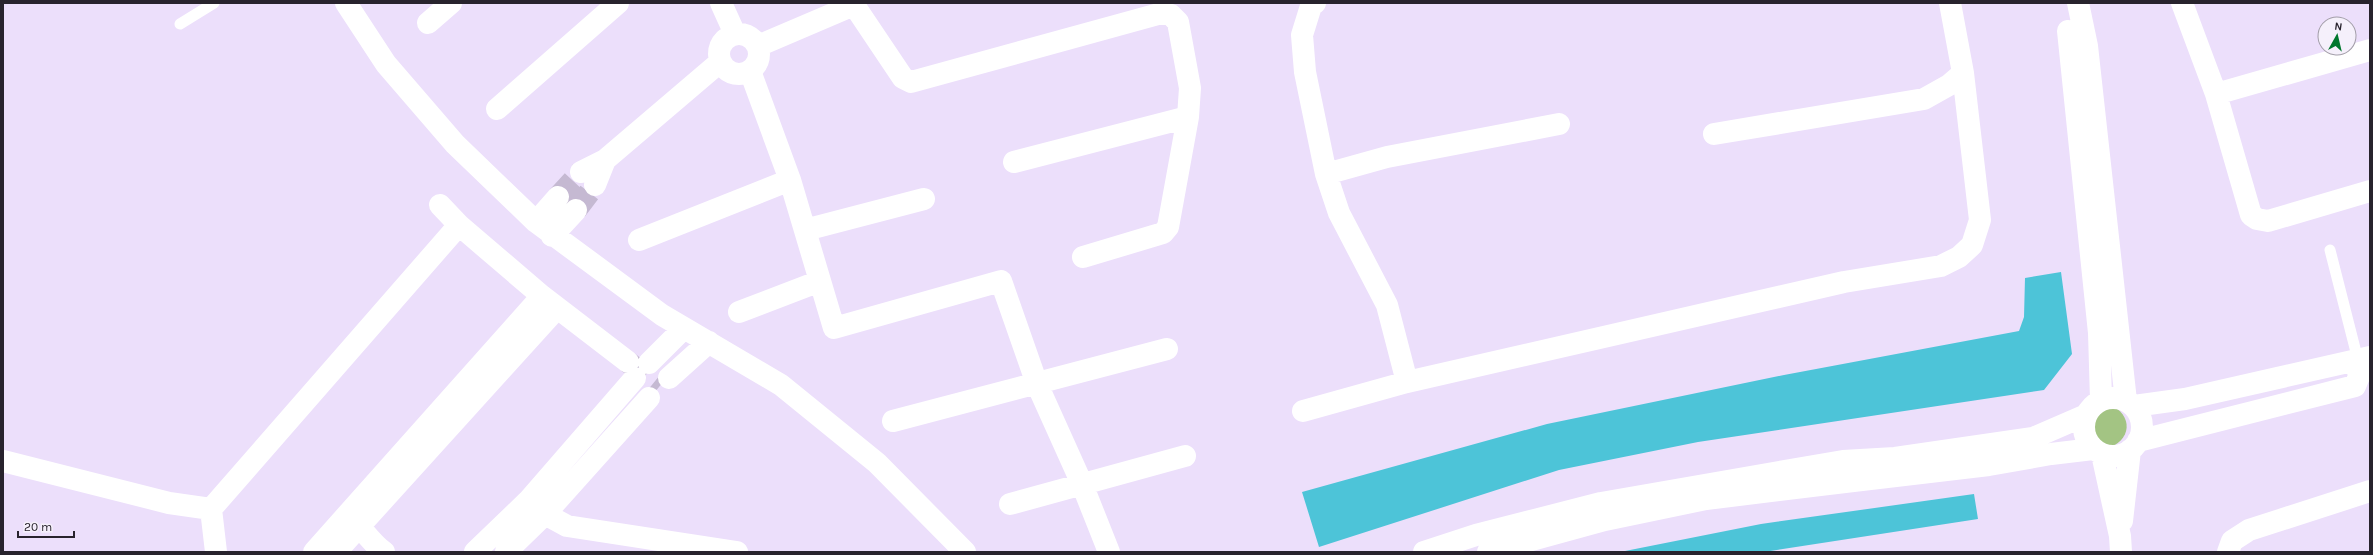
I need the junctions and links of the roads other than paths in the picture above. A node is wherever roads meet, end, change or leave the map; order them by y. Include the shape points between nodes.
1 (214, 3) edge
2 (346, 3) edge
3 (451, 3) edge
4 (618, 3) edge
5 (721, 3) edge
6 (1315, 3) edge
7 (1950, 3) edge
8 (2063, 3) edge
9 (2078, 3) edge
10 (2182, 3) edge
11 (853, 4) edge
12 (428, 23) dead end
13 (180, 24) dead end
14 (735, 34) junction
15 (765, 43) junction
16 (2370, 50) edge
17 (720, 62) junction
18 (750, 71) junction
19 (1963, 73) junction
20 (2216, 94) junction
21 (497, 109) dead end
22 (1188, 117) junction
23 (1559, 124) dead end
24 (1714, 134) dead end
25 (1014, 162) dead end
26 (1326, 174) junction
27 (588, 178) tunnel mouth
28 (790, 180) junction
29 (2370, 191) edge
30 (558, 197) tunnel mouth
31 (924, 199) dead end
32 (440, 205) dead end
33 (576, 210) tunnel mouth
34 (536, 222) junction
35 (459, 225) junction
36 (805, 230) junction
37 (552, 236) junction
38 (639, 240) dead end
39 (2330, 250) dead end
40 (1083, 257) dead end
41 (820, 281) junction
42 (549, 302) junction
43 (739, 312) dead end
44 (684, 328) junction
45 (709, 342) junction
46 (1167, 350) dead end
47 (2360, 359) edge
48 (637, 368) junction
49 (669, 378) dead end
50 (1407, 382) junction
51 (1037, 384) junction
52 (2362, 384) edge
53 (649, 398) dead end
54 (2130, 404) junction
55 (2094, 407) junction
56 (1303, 410) dead end
57 (894, 422) dead end
58 (2134, 446) junction
59 (2098, 452) junction
60 (1185, 456) dead end
61 (3, 461) edge
62 (1844, 471) junction
63 (1082, 484) junction
64 (2370, 491) edge
65 (529, 500) junction
66 (1010, 504) dead end
67 (210, 508) junction
68 (545, 514) junction
69 (347, 536) edge
70 (2121, 544) edge
71 (216, 552) edge
72 (314, 552) edge
73 (384, 552) edge
74 (475, 552) edge
75 (506, 552) edge
76 (737, 552) edge
77 (965, 552) edge
78 (1109, 552) edge
79 (1424, 552) edge
80 (1488, 552) edge
81 (2228, 552) edge

1 - 13 lane
2 - 34 street via 386,64 455,144
3 - 12 street
4 - 21 street
5 - 14 street
6 - 26 street via 1311,6 1302,35 1305,72
7 - 19 street
8 - 55 street via 2072,56 2099,333
9 - 54 street via 2087,46
10 - 20 street
11 - 15 street
11 - 22 street via 903,78 911,82 1162,13 1172,15 1178,22 1190,88
14 - 15 street
14 - 17 street via 723,42 719,55
15 - 18 street
16 - 20 street
17 - 18 street via 730,72
17 - 27 street via 605,160
18 - 28 street
19 - 24 street via 1949,85 1924,99
19 - 50 street via 1980,220 1972,245 1959,257 1941,266 1844,282
20 - 29 street via 2251,215 2257,219 2268,221
22 - 25 street
22 - 40 street via 1168,227 1163,233
23 - 26 street via 1387,157
26 - 50 street via 1339,213 1387,305
28 - 36 street
28 - 38 street
30 - 34 street
31 - 36 street
32 - 35 street
33 - 37 street
34 - 37 street
35 - 42 street
35 - 67 street
36 - 41 street
37 - 44 street
39 - 47 lane
41 - 43 street
41 - 51 street via 834,328 1002,281
42 - 48 street
42 - 69 street
44 - 45 street
44 - 48 street
45 - 49 street
45 - 77 street via 781,385 878,463
46 - 51 street
47 - 52 street
47 - 54 street via 2185,399
48 - 65 street
50 - 56 street
51 - 57 street
51 - 63 street
52 - 58 street
53 - 68 street
54 - 55 street via 2114,398
54 - 58 street via 2142,423 2142,433
55 - 59 street via 2084,424 2084,433
55 - 62 street via 2033,438 1895,458
58 - 59 street via 2122,455
58 - 70 street
59 - 62 street via 1989,465
59 - 70 street
60 - 63 street
61 - 67 street via 169,503
62 - 79 street via 1601,503 1476,535
62 - 80 street via 1605,520
63 - 66 street
63 - 78 street
64 - 81 street via 2249,530 2232,541
65 - 68 street
65 - 74 street
67 - 71 street
68 - 75 street
68 - 76 street via 568,526
69 - 72 street
69 - 73 street via 373,544

